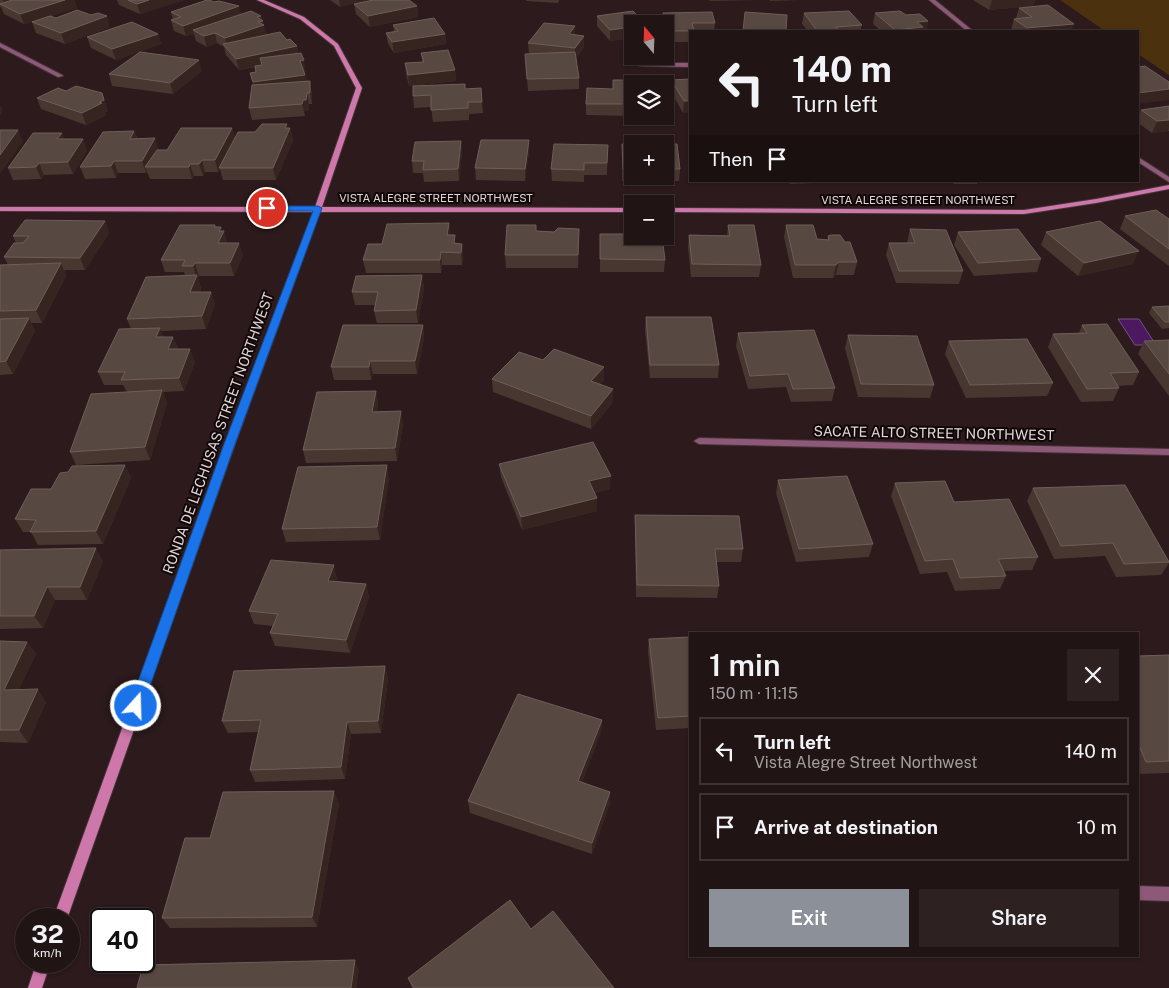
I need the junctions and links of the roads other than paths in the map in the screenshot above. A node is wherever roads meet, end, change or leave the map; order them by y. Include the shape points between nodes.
1 (260, 0) edge
2 (932, 0) edge
3 (969, 30) edge
4 (0, 45) edge
5 (674, 64) edge
6 (689, 64) edge
7 (60, 76) dead end
8 (1139, 160) edge
9 (1169, 180) edge
10 (1169, 186) edge
11 (318, 208) junction
12 (0, 209) edge
13 (624, 210) edge
14 (674, 210) edge
15 (699, 441) dead end
16 (1169, 452) edge
17 (1139, 894) edge
18 (1169, 894) edge
19 (64, 908) edge
20 (40, 973) edge
21 (35, 988) edge

1 - 11 street, RONDA DE LECHUSAS STREET NORTHWEST via 302,18 336,45 359,88
2 - 3 street
4 - 7 street
5 - 6 street
8 - 9 street
10 - 14 street, VISTA ALEGRE STREET NORTHWEST via 1024,212
11 - 12 street, VISTA ALEGRE STREET NORTHWEST
11 - 13 street, VISTA ALEGRE STREET NORTHWEST
11 - 19 street, RONDA DE LECHUSAS STREET NORTHWEST via 226,454
15 - 16 street, SACATE ALTO STREET NORTHWEST
17 - 18 street
20 - 21 street

